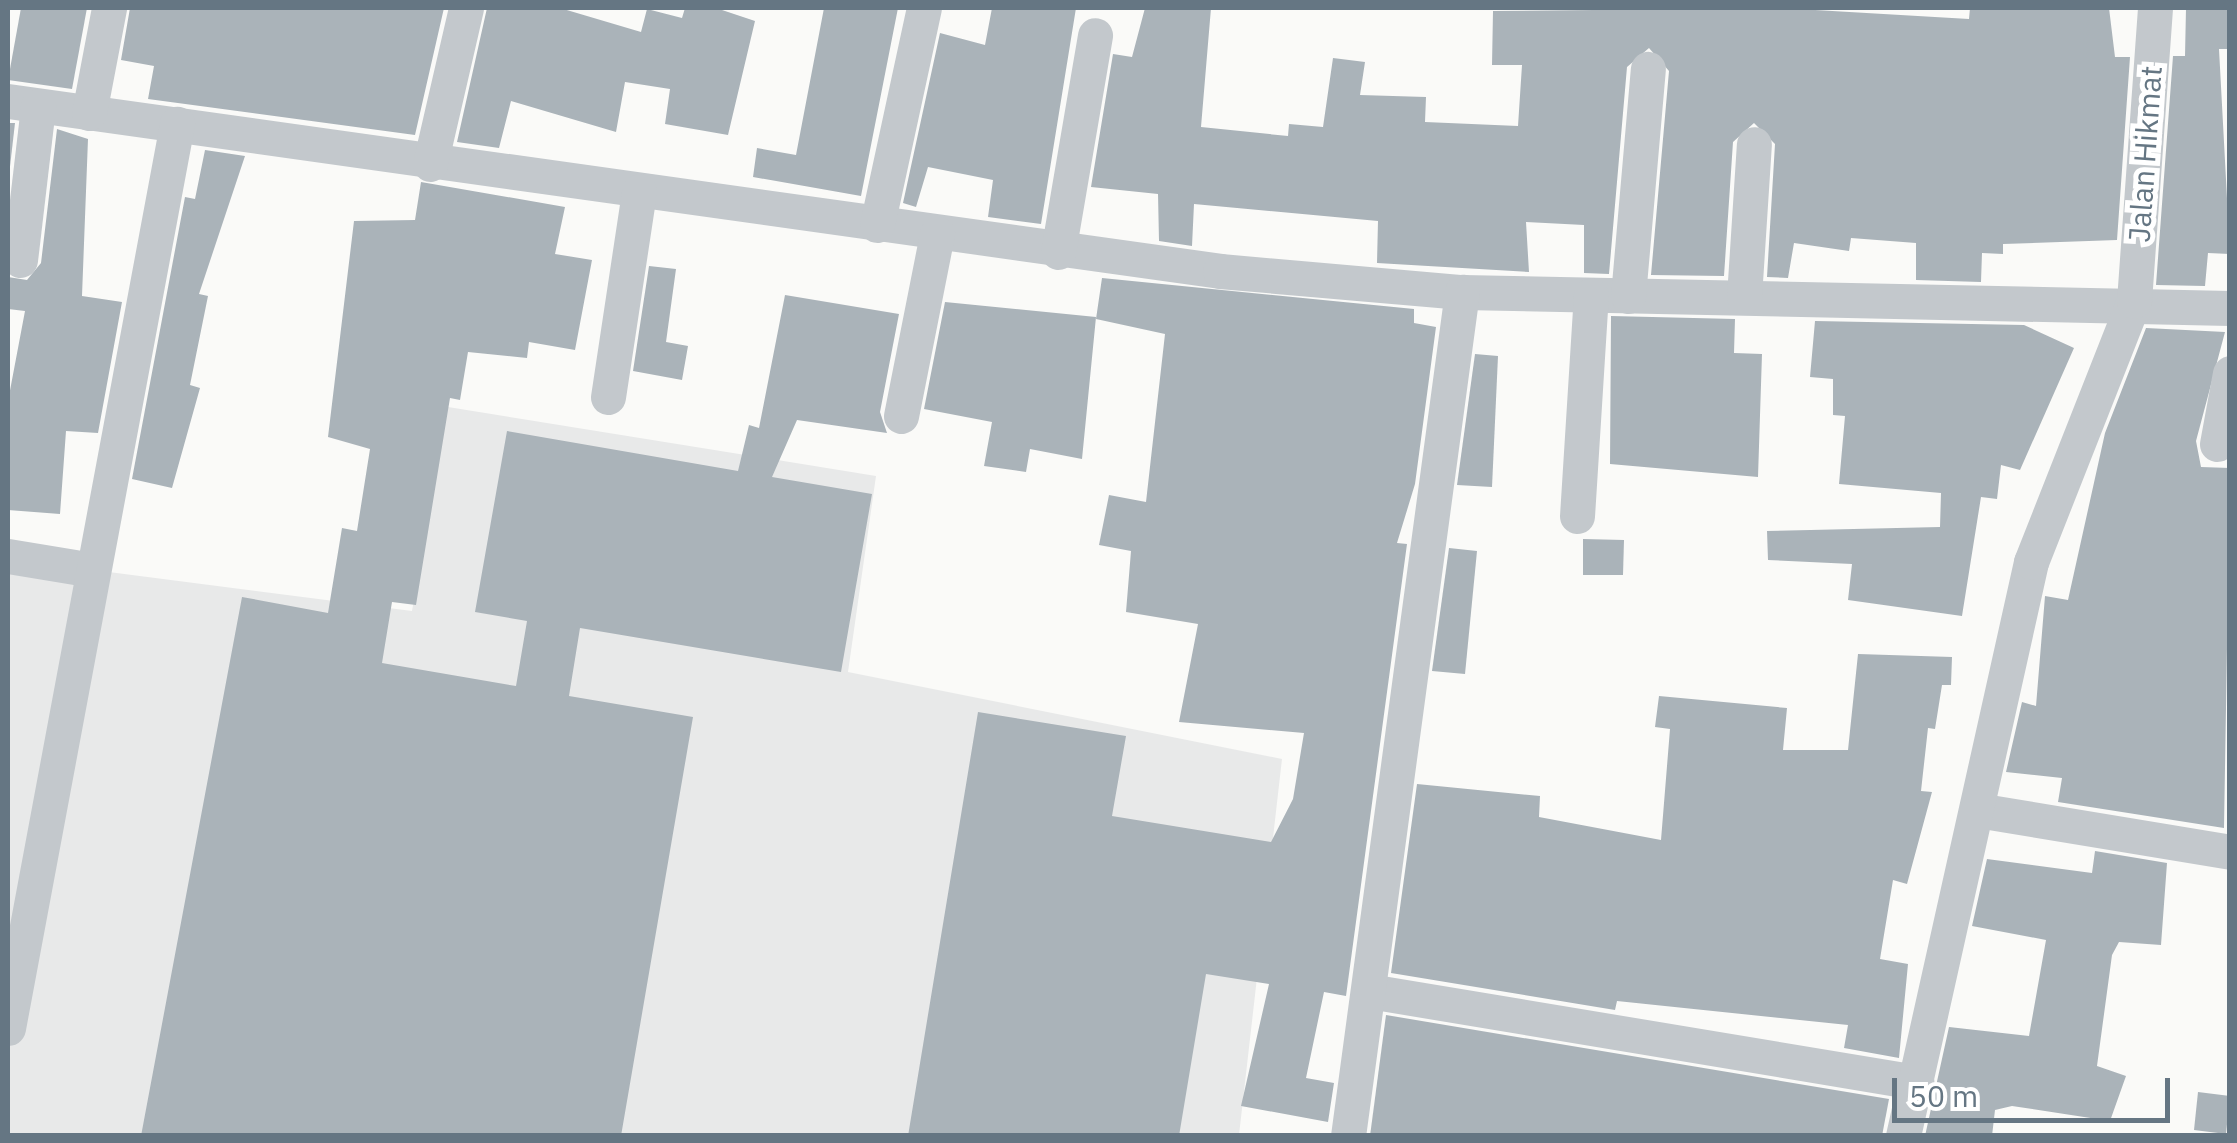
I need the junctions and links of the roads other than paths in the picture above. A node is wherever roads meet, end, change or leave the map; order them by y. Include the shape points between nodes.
1 (109, 8) edge
2 (466, 8) edge
3 (924, 8) edge
4 (2155, 8) edge
5 (1095, 35) dead end
6 (1648, 70) dead end
7 (23, 104) edge
8 (90, 113) junction
9 (177, 124) junction
10 (1754, 144) dead end
11 (430, 164) junction
12 (638, 191) junction
13 (877, 225) junction
14 (936, 234) junction
15 (1058, 252) junction
16 (20, 260) dead end
17 (1462, 292) junction
18 (1591, 295) junction
19 (1628, 296) junction
20 (1744, 297) junction
21 (2134, 301) junction
22 (2230, 308) edge
23 (2230, 374) edge
24 (608, 398) dead end
25 (901, 416) dead end
26 (2217, 444) dead end
27 (1577, 516) dead end
28 (8, 556) edge
29 (93, 570) junction
30 (1977, 810) junction
31 (2230, 852) edge
32 (1369, 991) junction
33 (8, 1028) edge
34 (1916, 1082) junction
35 (1348, 1136) edge
36 (1903, 1136) edge

1 - 8 street
2 - 11 street
3 - 13 street
4 - 21 street, Jalan Hikmat
5 - 15 street
6 - 19 street
7 - 8 street
7 - 16 street
8 - 9 street
9 - 11 street
9 - 29 street
10 - 20 street
11 - 12 street
12 - 13 street
12 - 24 street
13 - 14 street
14 - 15 street
14 - 25 street
15 - 17 street
17 - 18 street
17 - 32 street
18 - 19 street
18 - 27 street
19 - 20 street
20 - 21 street
21 - 22 street
21 - 30 street, Jalan Hikmat via 2030,562
23 - 26 street
28 - 29 street
29 - 33 street
30 - 31 street
30 - 34 street, Jalan Hikmat
32 - 34 street
32 - 35 street
34 - 36 street, Jalan Hikmat

